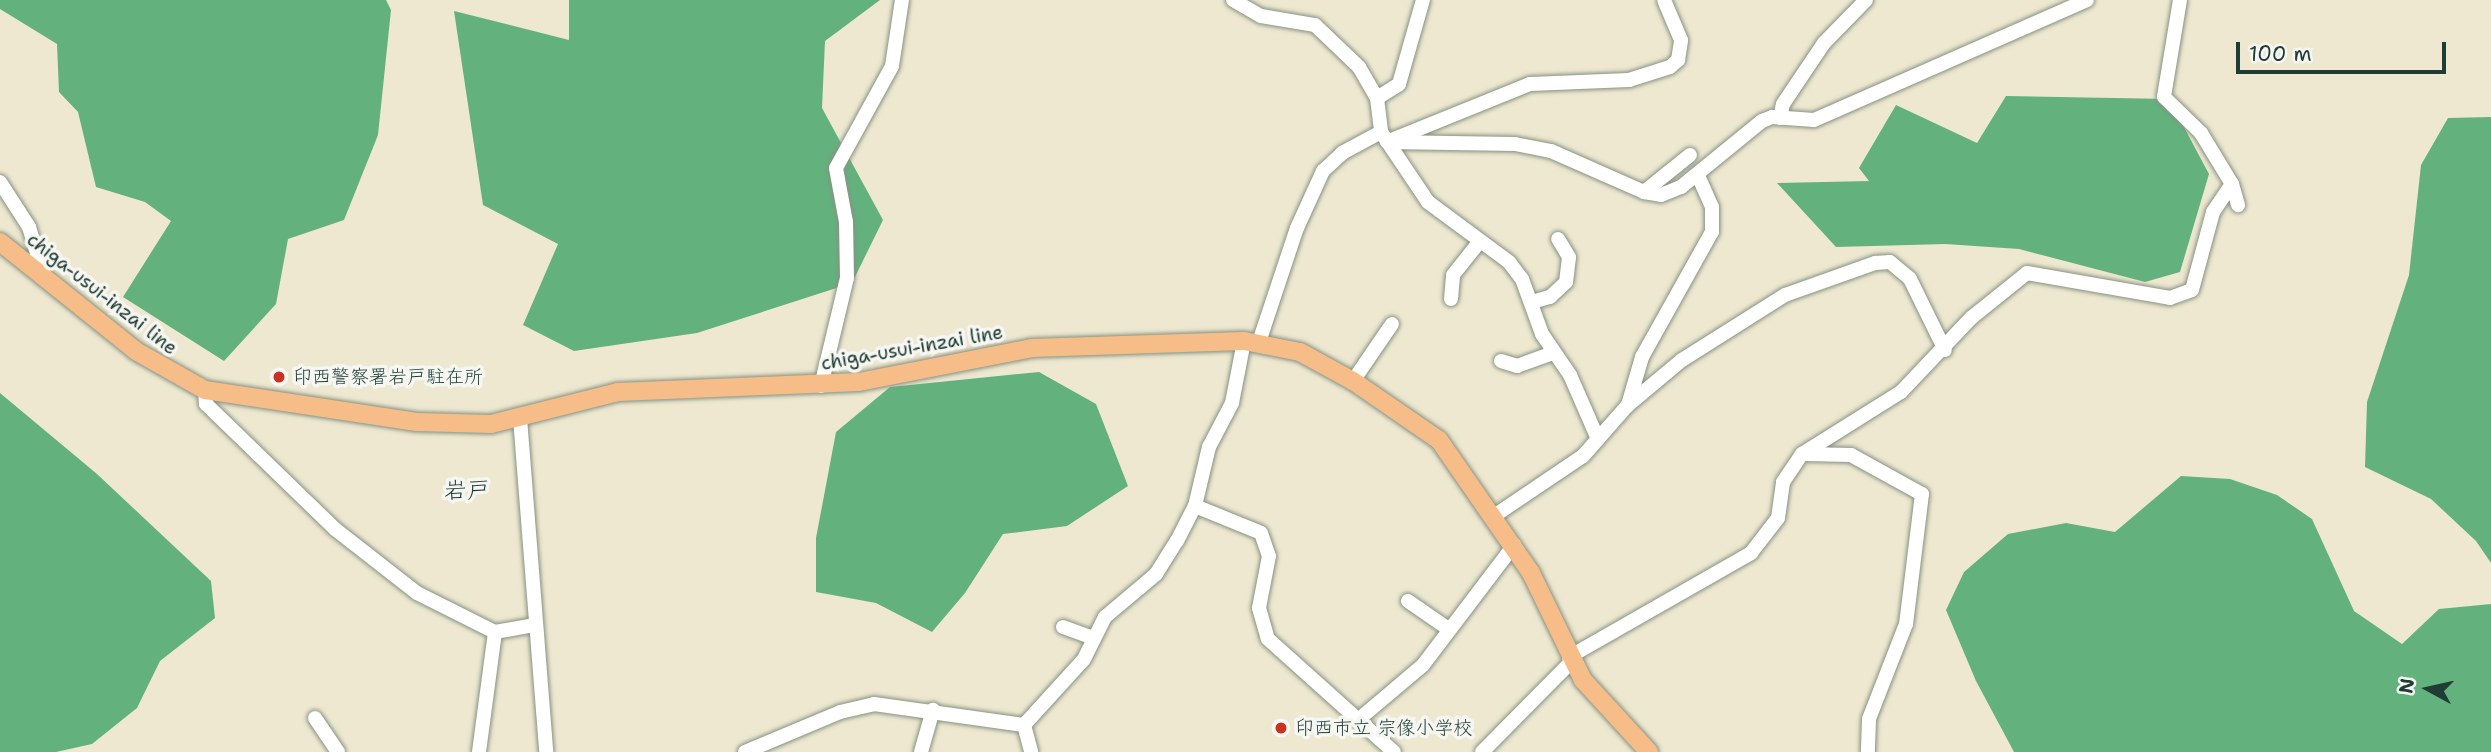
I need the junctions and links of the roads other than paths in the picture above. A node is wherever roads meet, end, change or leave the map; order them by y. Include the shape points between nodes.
1 (902, 0) edge
2 (1220, 0) edge
3 (1233, 0) edge
4 (1423, 0) edge
5 (1664, 0) edge
6 (1866, 0) edge
7 (2088, 0) edge
8 (2180, 0) edge
9 (1249, 12) junction
10 (1377, 99) junction
11 (1780, 118) junction
12 (1384, 137) junction
13 (1690, 155) dead end
14 (1697, 174) junction
15 (0, 182) edge
16 (2232, 184) junction
17 (1644, 192) junction
18 (2238, 205) dead end
19 (1558, 239) dead end
20 (1480, 241) junction
21 (0, 242) edge
22 (43, 273) junction
23 (1451, 299) dead end
24 (1532, 302) junction
25 (1392, 324) dead end
26 (1251, 342) junction
27 (1945, 350) junction
28 (1552, 353) junction
29 (1501, 361) dead end
30 (1353, 381) junction
31 (821, 386) junction
32 (205, 390) junction
33 (1628, 405) junction
34 (520, 418) junction
35 (1598, 439) junction
36 (1802, 454) junction
37 (1195, 506) junction
38 (1494, 516) junction
39 (1514, 545) junction
40 (1408, 601) dead end
41 (535, 625) junction
42 (1063, 627) dead end
43 (1447, 628) junction
44 (495, 632) junction
45 (1094, 638) junction
46 (1571, 659) junction
47 (933, 710) junction
48 (315, 719) dead end
49 (1358, 720) junction
50 (1024, 725) junction
51 (338, 752) edge
52 (479, 752) edge
53 (546, 752) edge
54 (745, 752) edge
55 (921, 752) edge
56 (1031, 752) edge
57 (1394, 752) edge
58 (1482, 752) edge
59 (1649, 752) edge
60 (1867, 752) edge

1 - 31 street via 892,66 836,168 846,222 847,278
2 - 9 street
3 - 9 street
4 - 10 street via 1399,84
5 - 12 street via 1681,40 1678,60 1670,67 1629,80 1530,84
6 - 11 street via 1824,43 1783,104
7 - 11 street via 1814,120
8 - 16 street via 2164,97 2201,133
9 - 10 street via 1315,24 1359,67
10 - 12 street
11 - 14 street via 1762,121
12 - 17 street via 1515,144 1551,151
12 - 20 street via 1428,201
12 - 26 street via 1342,153 1323,171
13 - 17 street
14 - 17 street via 1672,192
14 - 33 street via 1712,207 1712,232 1642,357
15 - 22 street via 29,227
16 - 18 street
16 - 27 street via 2213,212 2197,280 2182,296 2127,293 2027,273 1971,318
19 - 24 street via 1569,257 1566,282 1550,297
20 - 23 street via 1453,275
20 - 24 street via 1509,262
21 - 22 main road, chiga-usui-inzai line
22 - 32 main road, chiga-usui-inzai line via 136,351
24 - 28 street
25 - 30 street
26 - 30 main road, chiga-usui-inzai line via 1300,352
26 - 31 main road, chiga-usui-inzai line via 1032,348
26 - 37 street via 1232,403 1209,447
27 - 33 street via 1902,267 1875,263 1763,307 1682,360
27 - 36 street via 1901,392
28 - 29 street via 1517,366
28 - 35 street via 1570,375
30 - 38 main road, chiga-usui-inzai line via 1439,440
31 - 34 main road, chiga-usui-inzai line via 618,392
32 - 34 main road, chiga-usui-inzai line via 417,422 479,425
32 - 44 street via 206,404 335,529 417,593
33 - 35 street
34 - 41 street
35 - 38 street via 1583,456
36 - 46 street via 1783,482 1778,518 1751,553
36 - 60 street via 1851,455 1922,494 1906,624 1869,719
37 - 45 street via 1156,574 1114,607
37 - 49 street via 1261,533 1269,556 1259,608 1268,639
38 - 39 main road, chiga-usui-inzai line
39 - 43 street
39 - 46 main road, chiga-usui-inzai line
40 - 43 street
41 - 44 street
41 - 53 street
42 - 45 street
43 - 49 street via 1423,665
44 - 52 street
45 - 50 street via 1068,680
46 - 58 street
46 - 59 main road, chiga-usui-inzai line via 1609,711
47 - 50 street
47 - 54 street via 874,704 840,712
47 - 55 street
48 - 51 street
49 - 57 street
50 - 56 street

